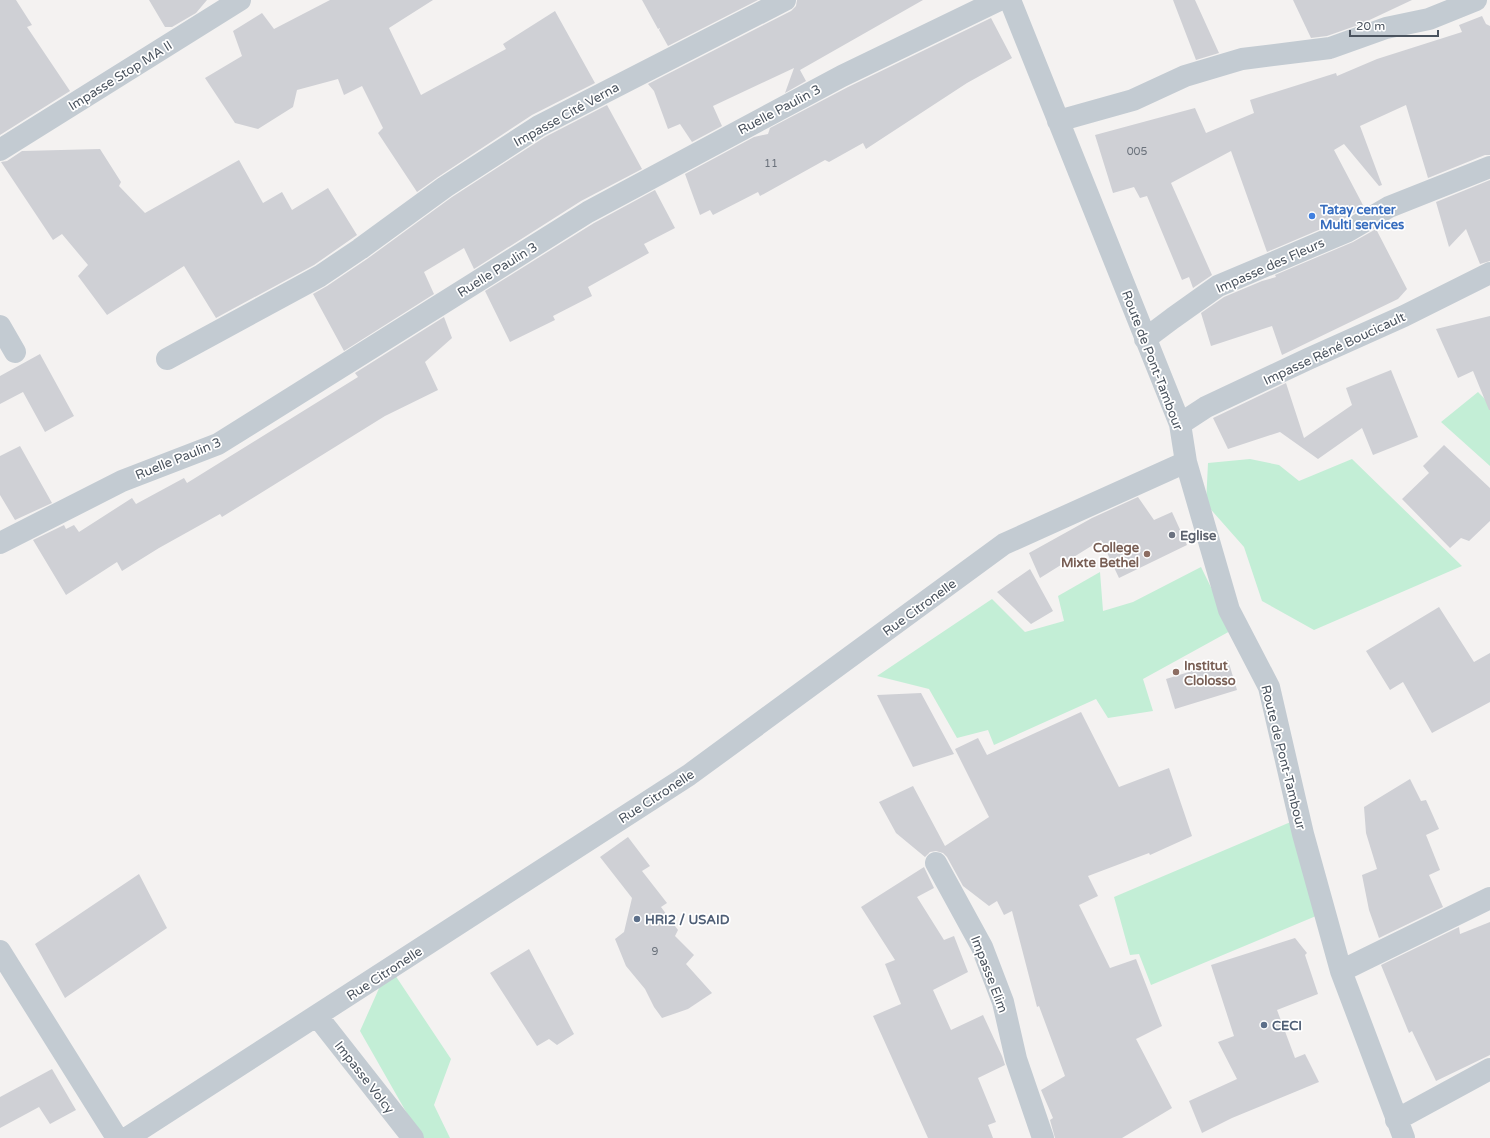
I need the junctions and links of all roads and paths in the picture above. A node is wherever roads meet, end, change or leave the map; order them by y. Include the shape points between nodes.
1 (240, 0) edge
2 (785, 0) edge
3 (999, 0) edge
4 (1010, 0) edge
5 (1476, 0) edge
6 (1058, 120) junction
7 (0, 150) edge
8 (1490, 167) edge
9 (1490, 273) edge
10 (0, 326) edge
11 (1145, 339) junction
12 (15, 352) dead end
13 (167, 359) dead end
14 (1180, 424) junction
15 (1186, 462) junction
16 (0, 543) edge
17 (936, 862) dead end
18 (1490, 898) edge
19 (0, 951) edge
20 (1341, 971) junction
21 (317, 1016) junction
22 (1490, 1069) edge
23 (1400, 1129) edge
24 (117, 1138) edge
25 (127, 1138) edge
26 (413, 1138) edge
27 (1043, 1138) edge

1 - 7 street, Impasse Stop MA II
2 - 13 street, Impasse Cité Verna via 539,126 445,187 320,276
3 - 16 street, Ruelle Paulin 3 via 842,76 588,212 218,444 122,481
4 - 6 street, Route de Pont-Tambour
5 - 6 street via 1429,18 1386,28 1330,48 1242,59 1185,76 1133,100
6 - 11 street, Route de Pont-Tambour
8 - 11 street, Impasse des Fleurs via 1389,208 1348,231 1218,286
9 - 14 street, Impasse Réné Boucicault via 1404,316 1206,407
10 - 12 street
11 - 14 street, Route de Pont-Tambour
14 - 15 street, Route de Pont-Tambour
15 - 20 street, Route de Pont-Tambour via 1229,610 1269,687 1303,834
15 - 21 street, Rue Citronelle via 1004,544 689,775
17 - 27 street, Impasse Elim via 982,947 1003,1002 1016,1059
18 - 20 street
19 - 24 street
20 - 23 street, Route de Pont-Tambour
21 - 25 street, Rue Citronelle
21 - 26 street, Impasse Volcy
22 - 23 street

